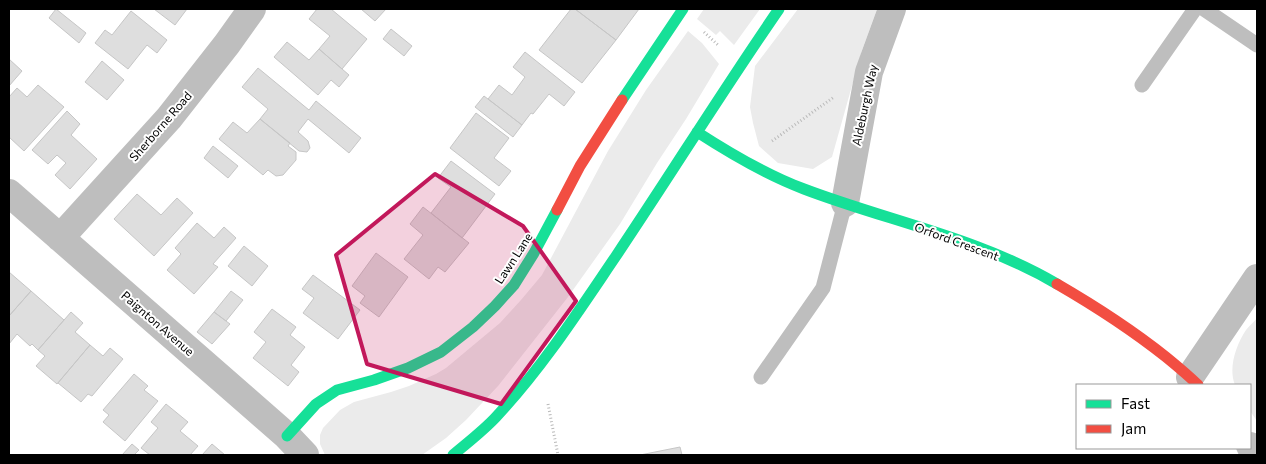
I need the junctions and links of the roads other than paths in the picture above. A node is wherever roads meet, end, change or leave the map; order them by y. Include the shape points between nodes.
1 (252, 9) edge
2 (779, 9) edge
3 (892, 9) edge
4 (1195, 9) edge
5 (1204, 9) edge
6 (682, 10) edge
7 (1257, 45) edge
8 (1142, 85) dead end
9 (697, 132) junction
10 (9, 193) edge
11 (845, 203) junction
12 (60, 238) junction
13 (1257, 278) edge
14 (760, 377) dead end
15 (1194, 381) edge
16 (296, 446) edge
17 (453, 455) edge

1 - 12 street, Sherborne Road via 169,118
2 - 9 street
3 - 11 street, Aldeburgh Way via 869,72
4 - 8 lane
5 - 7 lane
6 - 16 street, Lawn Lane via 580,166 514,285 473,327 442,352 408,368 336,390 316,404
9 - 11 street, Orford Crescent via 743,161 803,189
9 - 17 street via 616,257 528,381
10 - 12 street, Paignton Avenue
11 - 14 lane via 823,288
11 - 15 street, Orford Crescent via 987,250 1044,276 1097,306
12 - 16 street, Paignton Avenue
13 - 15 street

